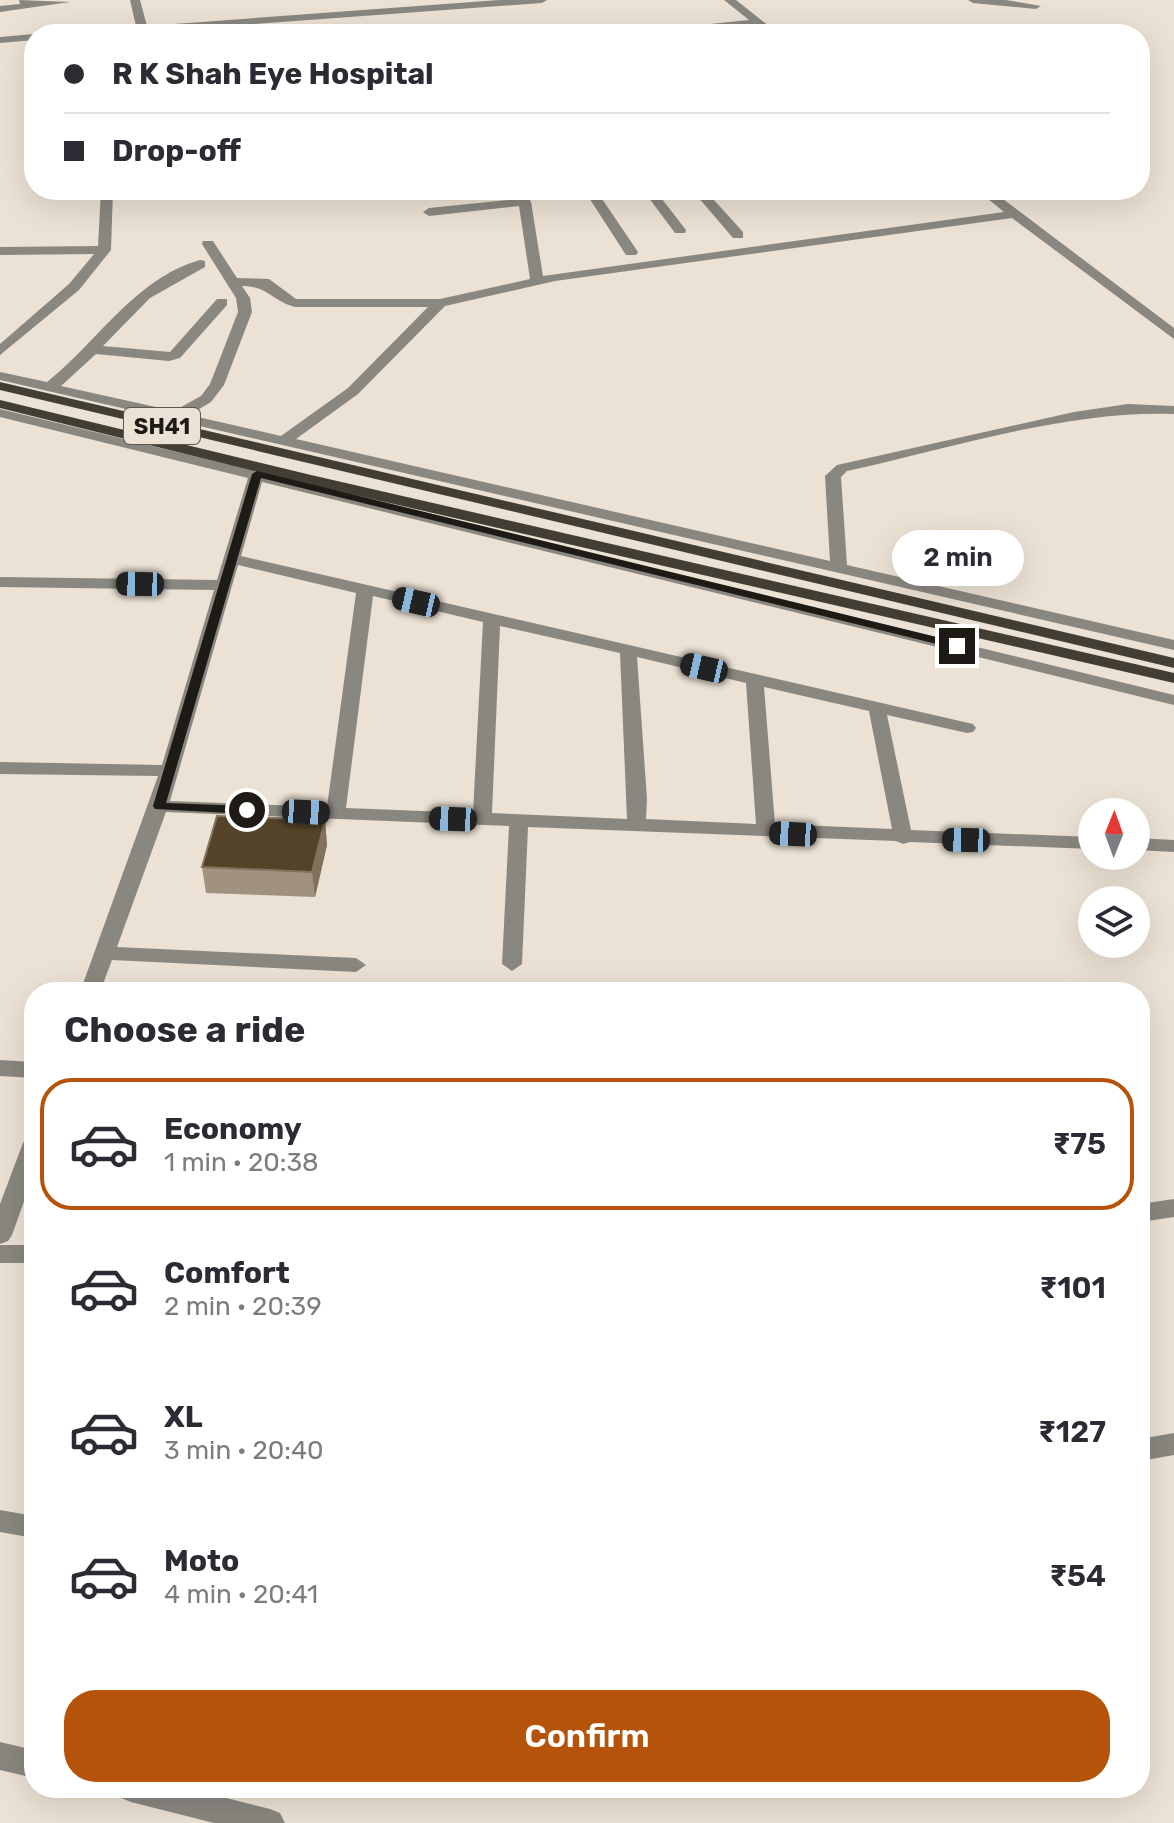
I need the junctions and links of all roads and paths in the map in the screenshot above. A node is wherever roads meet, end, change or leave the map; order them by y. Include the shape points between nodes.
1 (135, 0) edge
2 (542, 0) edge
3 (729, 0) edge
4 (746, 0) edge
5 (973, 0) edge
6 (65, 1) edge
7 (502, 1) edge
8 (25, 3) edge
9 (448, 3) edge
10 (393, 4) edge
11 (1036, 6) dead end
12 (0, 9) edge
13 (71, 13) dead end
14 (757, 22) junction
15 (141, 24) edge
16 (187, 24) edge
17 (742, 24) edge
18 (760, 24) edge
19 (778, 24) edge
20 (24, 38) edge
21 (0, 40) edge
22 (106, 200) edge
23 (498, 200) edge
24 (522, 200) edge
25 (597, 200) edge
26 (657, 200) edge
27 (707, 200) edge
28 (996, 200) edge
29 (1015, 200) edge
30 (429, 212) dead end
31 (1015, 214) junction
32 (680, 230) dead end
33 (738, 235) dead end
34 (208, 244) dead end
35 (104, 250) junction
36 (0, 251) edge
37 (631, 252) dead end
38 (200, 264) dead end
39 (537, 280) junction
40 (233, 282) junction
41 (222, 302) dead end
42 (440, 303) junction
43 (1174, 318) edge
44 (1174, 335) edge
45 (93, 349) junction
46 (0, 351) edge
47 (0, 376) edge
48 (0, 386) edge
49 (50, 387) junction
50 (0, 404) edge
51 (1174, 410) edge
52 (0, 413) edge
53 (176, 416) junction
54 (284, 441) junction
55 (257, 474) junction
56 (232, 559) junction
57 (839, 568) junction
58 (0, 582) edge
59 (224, 585) junction
60 (365, 590) junction
61 (492, 619) junction
62 (1174, 645) edge
63 (628, 651) junction
64 (1174, 663) edge
65 (1174, 678) edge
66 (755, 680) junction
67 (1174, 700) edge
68 (877, 708) junction
69 (967, 728) dead end
70 (0, 768) edge
71 (170, 771) junction
72 (159, 806) junction
73 (336, 814) junction
74 (482, 820) junction
75 (519, 822) junction
76 (636, 827) junction
77 (766, 832) junction
78 (903, 838) junction
79 (1078, 843) edge
80 (1150, 845) edge
81 (1174, 846) edge
82 (105, 953) junction
83 (512, 964) dead end
84 (356, 965) dead end
85 (94, 982) edge
86 (0, 1068) edge
87 (24, 1069) edge
88 (24, 1170) edge
89 (1174, 1208) edge
90 (1150, 1212) edge
91 (0, 1235) edge
92 (0, 1254) edge
93 (24, 1254) edge
94 (1174, 1444) edge
95 (1150, 1448) edge
96 (0, 1521) edge
97 (24, 1525) edge
98 (0, 1756) edge
99 (24, 1762) edge
100 (171, 1798) edge
101 (270, 1823) edge

1 - 15 street
2 - 7 street
3 - 14 street
4 - 19 street
5 - 11 street
6 - 8 street
6 - 13 street
7 - 9 street
8 - 12 street
9 - 10 street
10 - 16 street
14 - 17 street
14 - 18 street
20 - 21 street
22 - 35 street
23 - 30 street
24 - 39 street
25 - 37 street
26 - 32 street
27 - 33 street
28 - 31 street
29 - 43 street
31 - 39 street
31 - 44 street
34 - 40 street
35 - 36 street
35 - 46 street via 74,287
38 - 45 street via 157,286
39 - 42 street
40 - 42 street via 264,282 295,303
40 - 53 street via 245,312 217,385 206,399
41 - 45 street via 175,355
42 - 54 street via 353,391
45 - 49 street
47 - 49 street
48 - 64 main road, SH41
49 - 53 street
50 - 65 main road, SH41
51 - 57 street via 1128,408 1074,416 842,468 832,485
52 - 55 street
53 - 54 street
54 - 57 street
55 - 56 street
55 - 67 street
56 - 59 street
56 - 60 street
57 - 62 street
58 - 59 street
59 - 71 street
60 - 61 street
60 - 73 street
61 - 63 street
61 - 74 street
63 - 66 street
63 - 76 street
66 - 68 street
66 - 77 street
68 - 69 street
68 - 78 street
70 - 71 street
71 - 72 street
72 - 73 street
72 - 82 street
73 - 74 street
74 - 75 street
75 - 76 street
75 - 83 street
76 - 77 street
77 - 78 street
78 - 79 street
80 - 81 street
82 - 84 street
82 - 85 street
86 - 87 street
88 - 91 street
89 - 90 street
92 - 93 street
94 - 95 street
96 - 97 street
98 - 99 street
100 - 101 street

